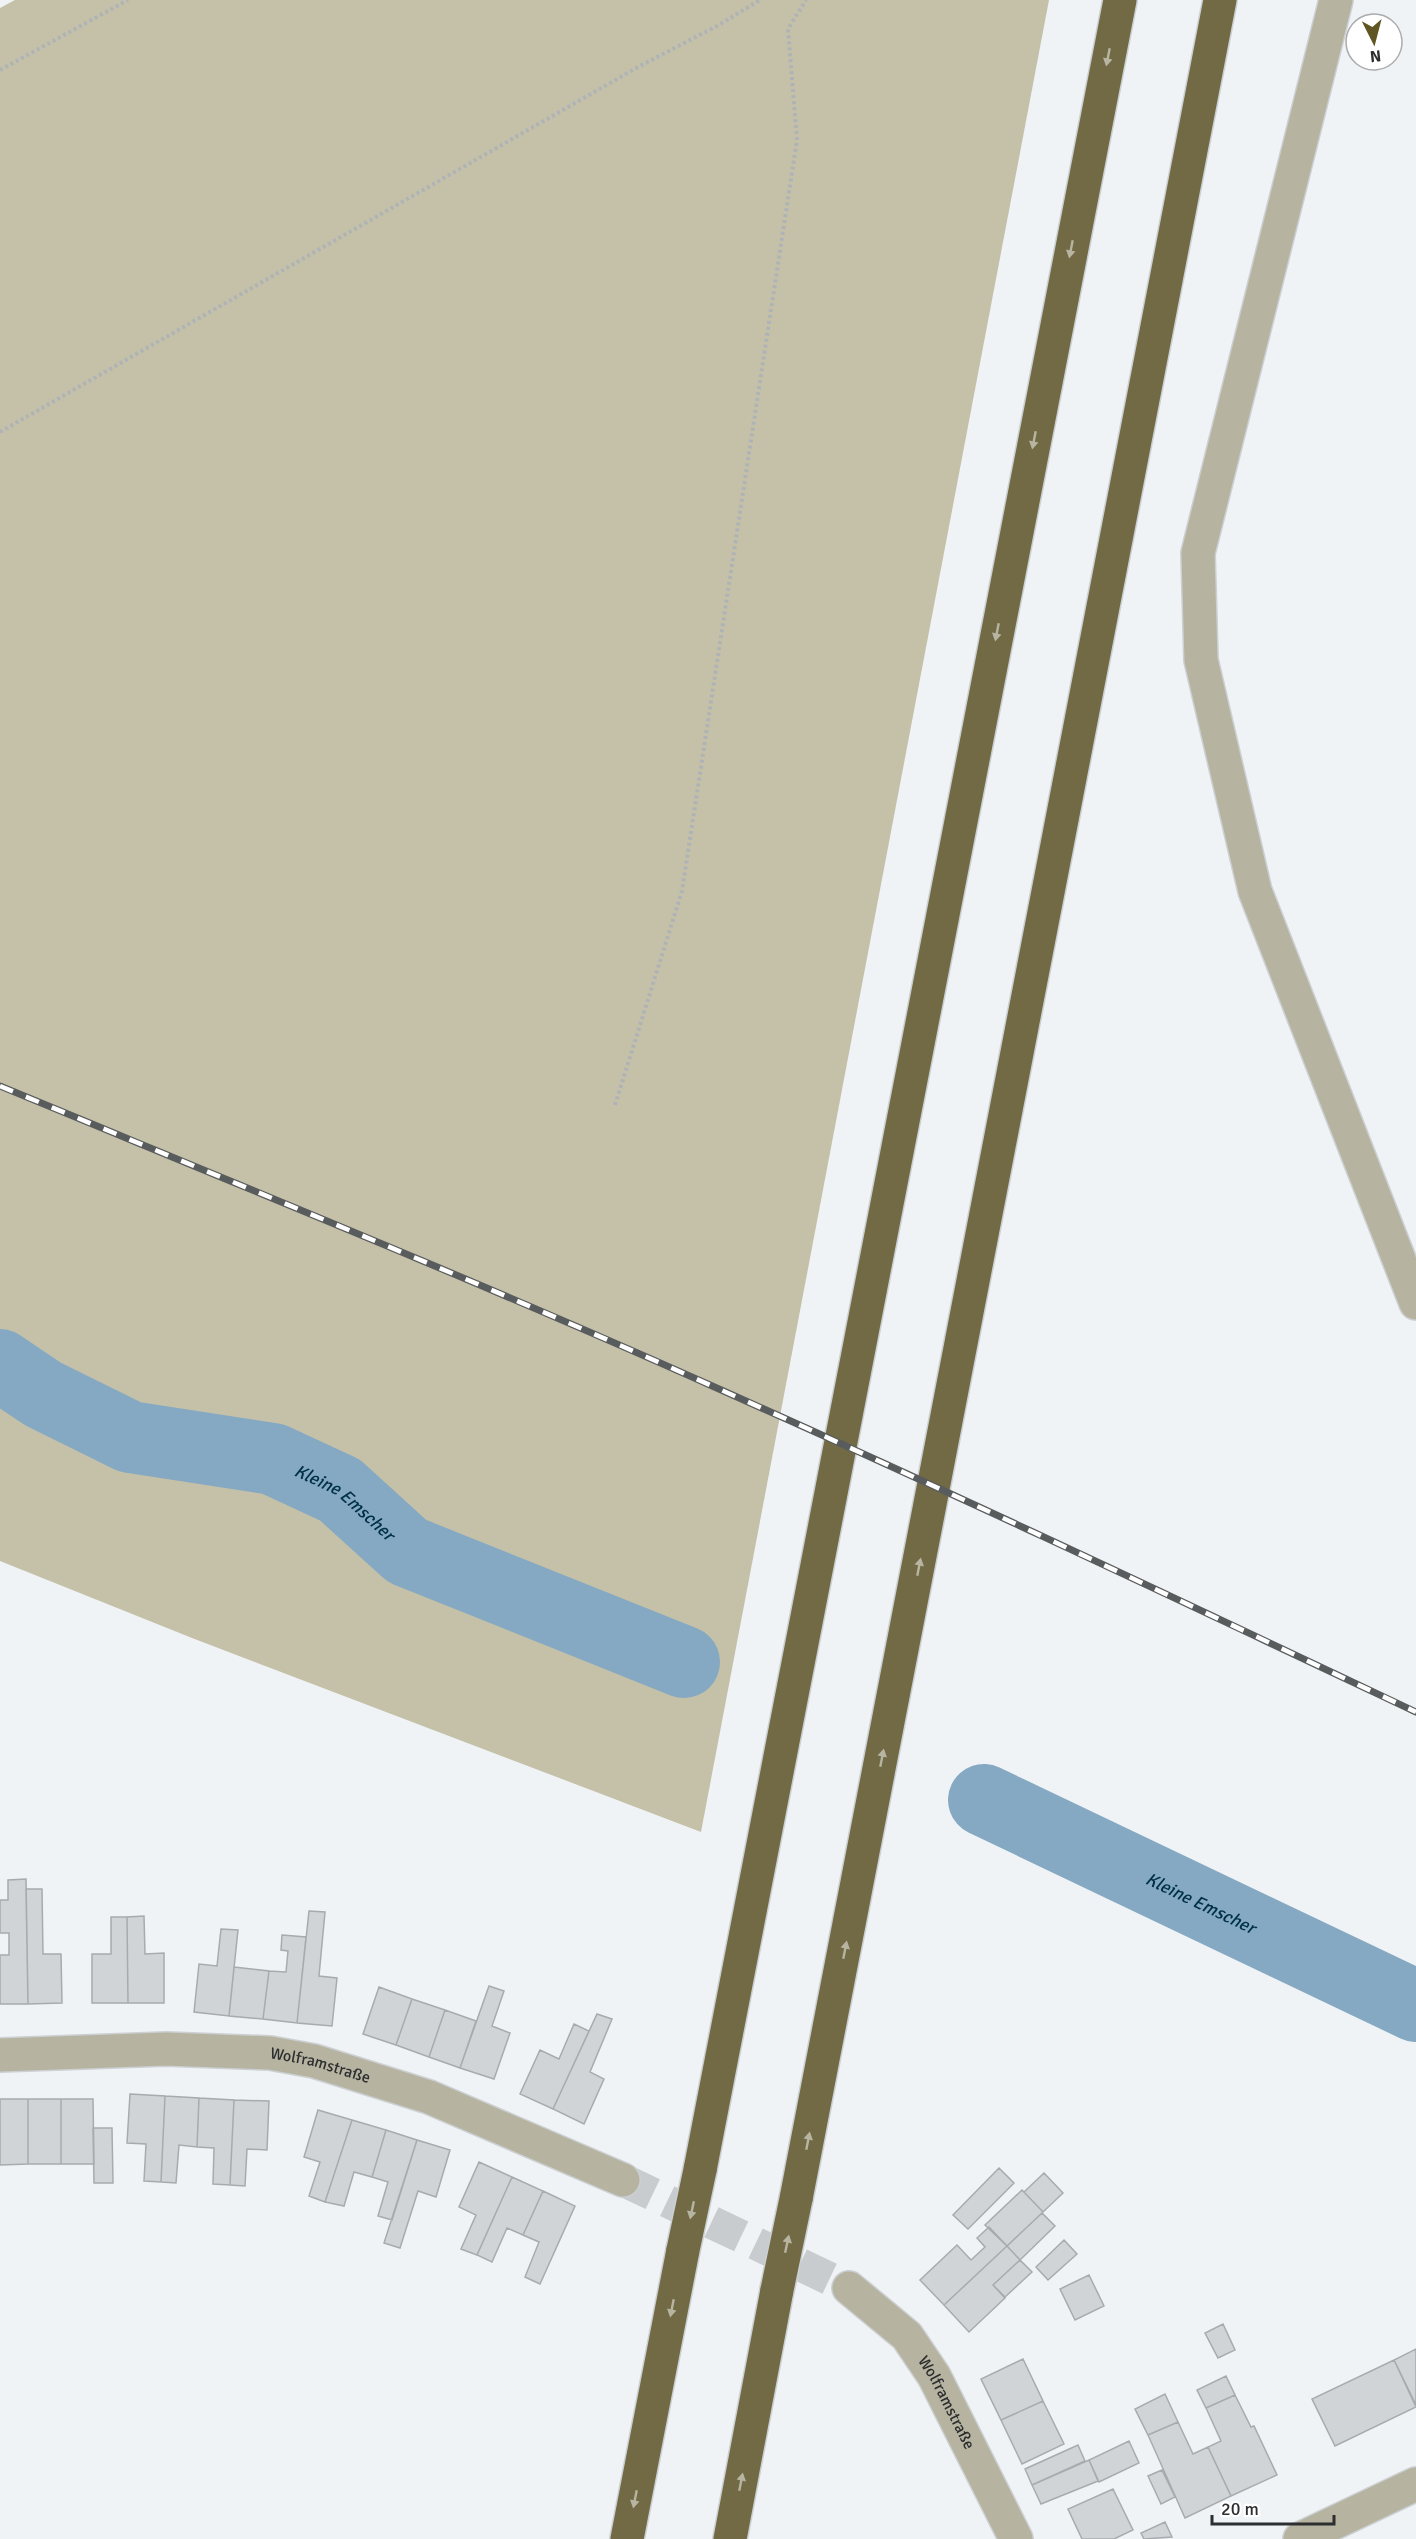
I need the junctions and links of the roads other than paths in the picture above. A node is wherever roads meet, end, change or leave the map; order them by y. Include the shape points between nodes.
1 (1120, 0) edge
2 (1220, 0) edge
3 (1335, 0) edge
4 (1416, 1303) edge
5 (0, 2055) edge
6 (623, 2180) tunnel mouth
7 (849, 2289) tunnel mouth
8 (1416, 2484) edge
9 (627, 2539) edge
10 (730, 2539) edge
11 (1016, 2539) edge
12 (1300, 2539) edge

1 -> 9 highway, bridge
10 -> 2 highway, bridge
3 - 4 street via 1198,553 1201,660 1255,891
5 - 6 street, Wolframstraße via 166,2049 270,2053 314,2061 429,2097
7 - 11 street, Wolframstraße via 908,2336 934,2376
8 - 12 street

